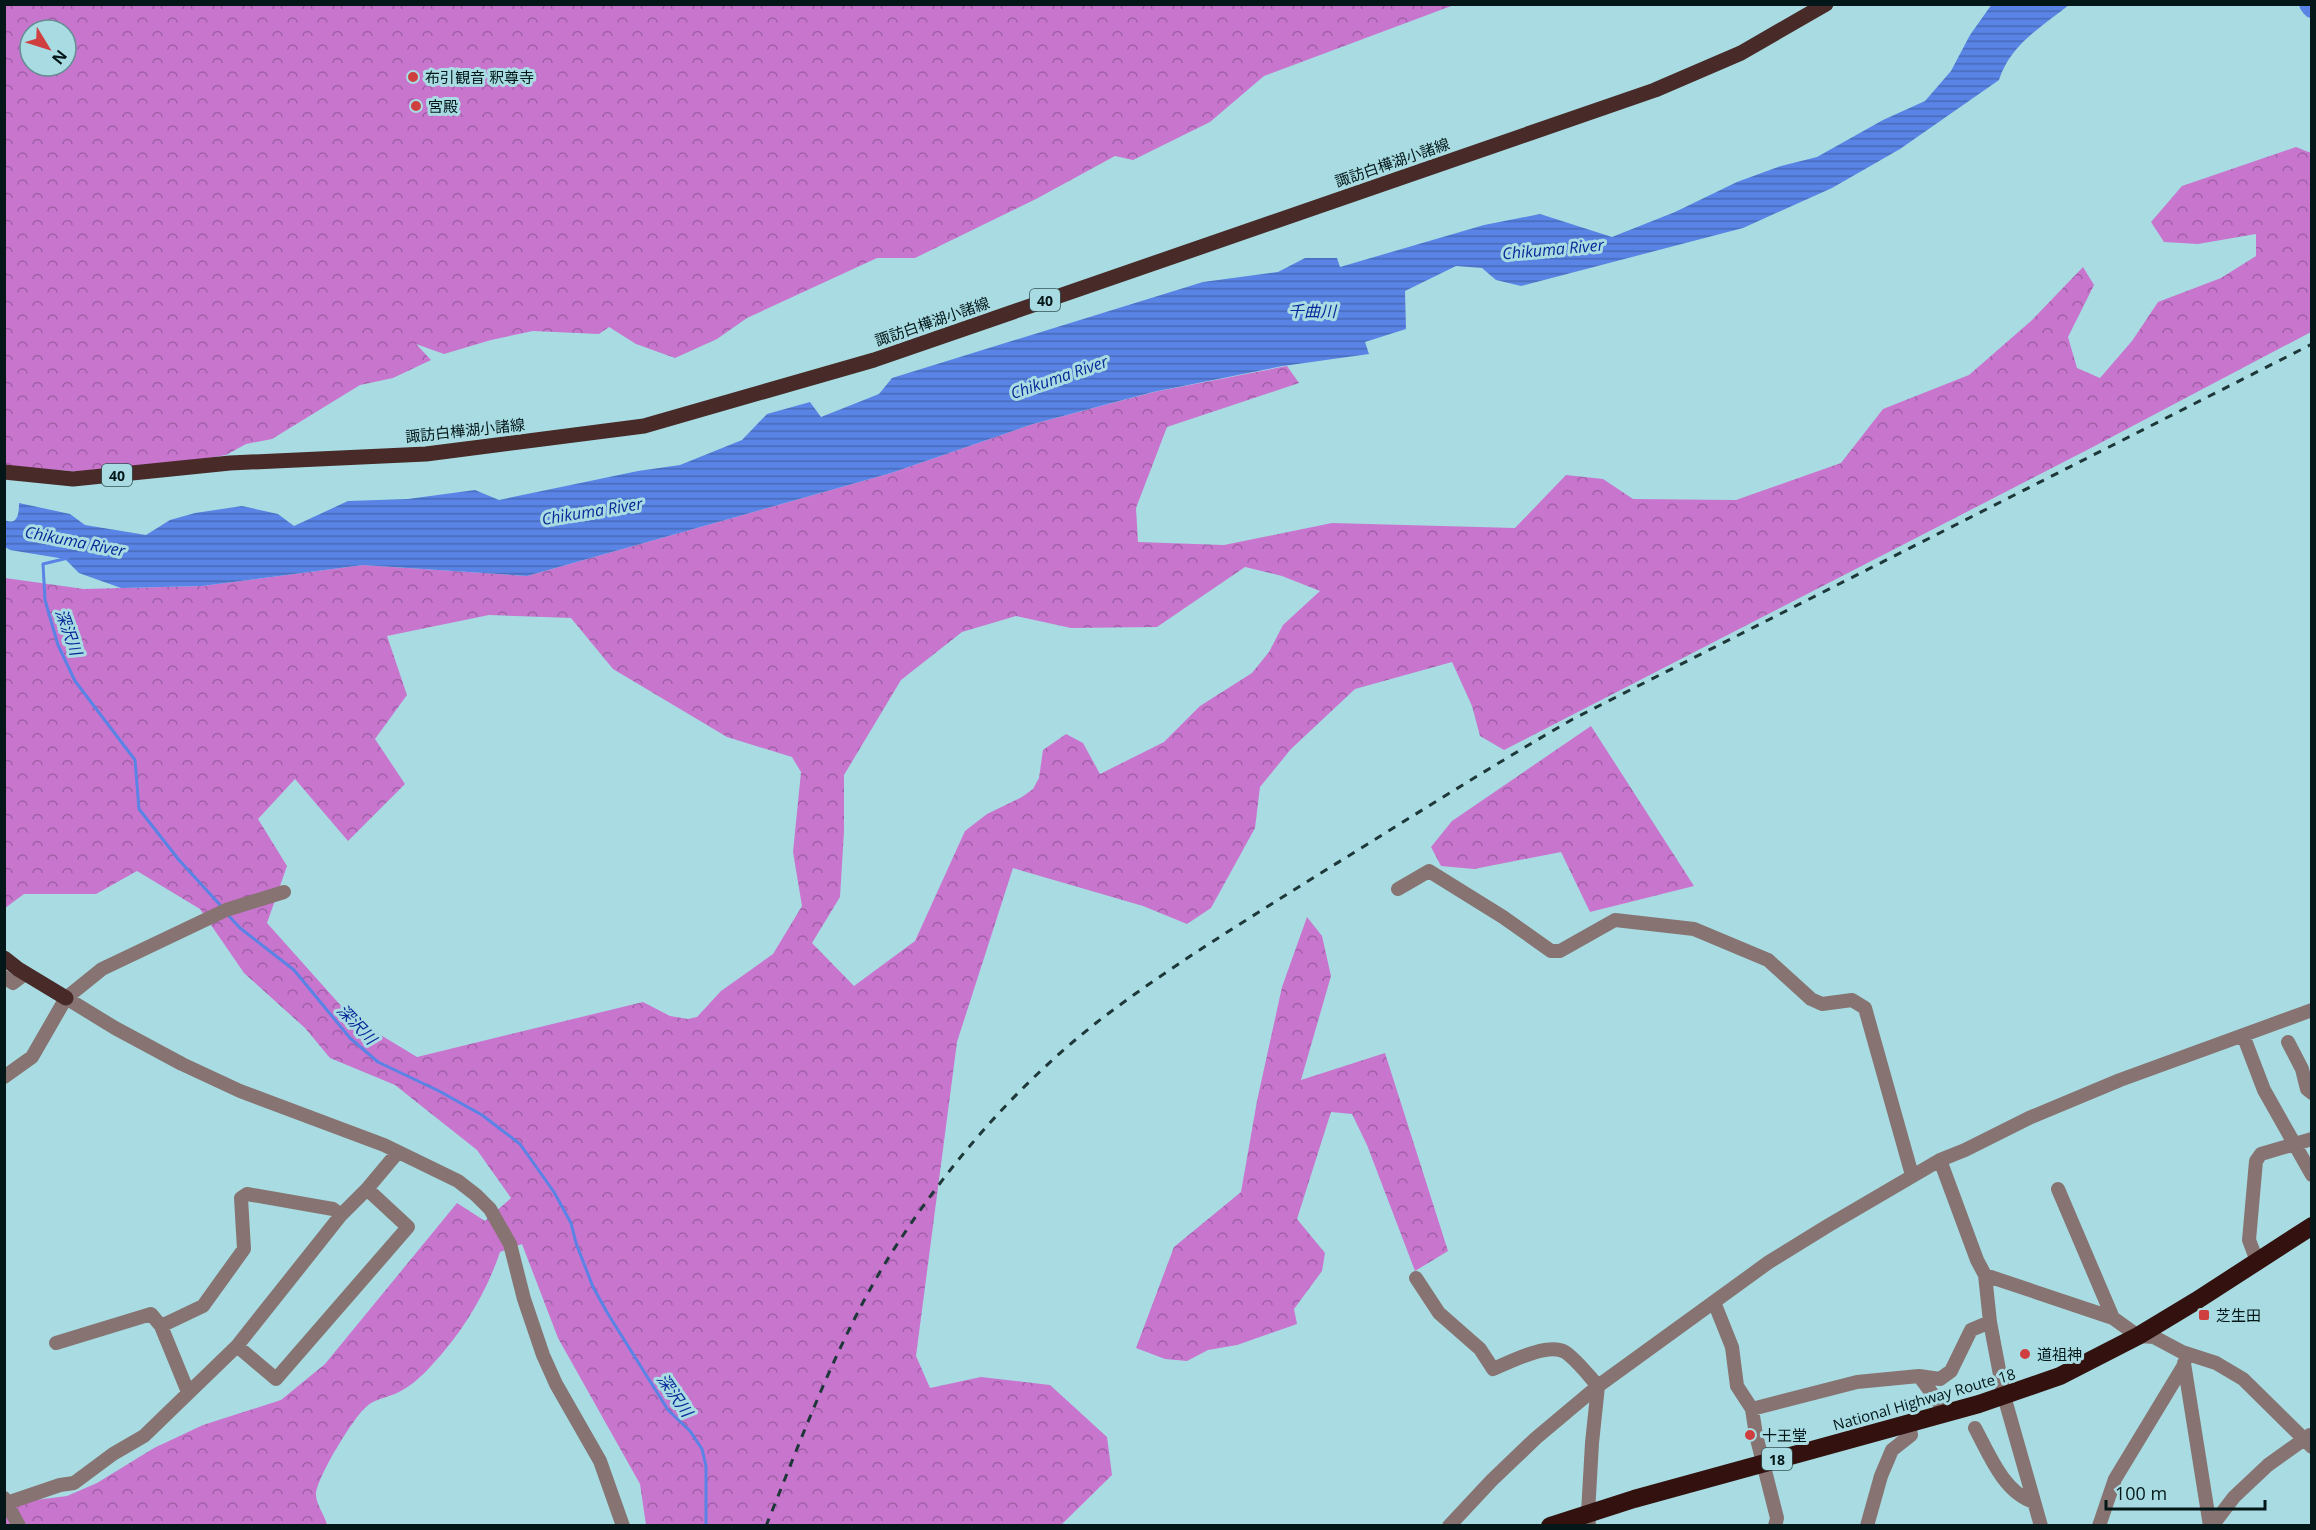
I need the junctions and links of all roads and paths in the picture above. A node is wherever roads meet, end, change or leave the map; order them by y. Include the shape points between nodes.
1 (1826, 4) edge
2 (4, 472) edge
3 (1398, 889) dead end
4 (284, 892) dead end
5 (4, 958) edge
6 (25, 974) junction
7 (4, 977) edge
8 (66, 998) junction
9 (2312, 1010) edge
10 (2243, 1035) junction
11 (2288, 1042) dead end
12 (4, 1077) edge
13 (2312, 1093) edge
14 (2312, 1139) edge
15 (2293, 1143) junction
16 (398, 1152) junction
17 (1940, 1160) junction
18 (1912, 1175) junction
19 (2312, 1175) edge
20 (367, 1189) junction
21 (2058, 1189) dead end
22 (341, 1215) junction
23 (2312, 1226) edge
24 (2257, 1261) junction
25 (1985, 1275) junction
26 (1416, 1278) dead end
27 (1714, 1302) junction
28 (2113, 1318) junction
29 (1990, 1322) junction
30 (161, 1326) junction
31 (2138, 1336) junction
32 (56, 1343) dead end
33 (237, 1346) junction
34 (2183, 1358) junction
35 (1919, 1376) junction
36 (1598, 1386) junction
37 (188, 1392) junction
38 (2004, 1396) junction
39 (1752, 1409) junction
40 (1946, 1412) junction
41 (1909, 1422) junction
42 (1975, 1428) dead end
43 (2309, 1440) edge
44 (1762, 1463) junction
45 (6, 1501) edge
46 (2034, 1502) junction
47 (1588, 1519) edge
48 (19, 1526) edge
49 (623, 1526) edge
50 (1449, 1526) edge
51 (1551, 1526) edge
52 (1775, 1526) edge
53 (1867, 1526) edge
54 (2041, 1526) edge
55 (2099, 1526) edge
56 (2211, 1526) edge

1 - 2 main road, 諏訪白樺湖小諸線 / 40 via 1741,53 1655,90 874,360 644,426 426,454 230,463 95,478
3 - 18 street via 1429,871 1551,951 1560,951 1615,920 1694,929 1768,960 1811,999 1822,1004 1852,1000 1865,1008
4 - 8 street via 226,910 102,969
5 - 6 main road
6 - 7 street via 13,983
6 - 8 main road
8 - 12 street via 32,1057
8 - 16 street via 191,1069
9 - 10 street
10 - 15 street via 2264,1090
10 - 17 street via 2098,1089
11 - 13 street
14 - 15 street
15 - 19 street
15 - 24 street via 2261,1154 2256,1161 2249,1240
16 - 20 street
16 - 49 street via 458,1181 490,1209 501,1225 543,1354 600,1461
17 - 18 street
17 - 25 street
18 - 27 street via 1769,1262
20 - 22 street
20 - 33 street via 408,1227 276,1379
21 - 28 street
22 - 30 street via 333,1209 247,1194 241,1198 244,1249 202,1306
22 - 33 street
23 - 24 highway, National Highway Route 18 / 18
24 - 31 highway, National Highway Route 18 / 18
25 - 28 street
25 - 29 street
26 - 36 street via 1439,1313 1480,1349 1493,1369 1554,1348 1565,1353
27 - 36 street
27 - 39 street via 1732,1347 1737,1386
28 - 31 street
29 - 35 street via 1971,1330 1951,1371 1940,1378
29 - 38 street
30 - 32 street via 151,1314
30 - 37 street
31 - 34 street via 2154,1336
31 - 38 highway, National Highway Route 18 / 18 via 2060,1376
33 - 37 street
34 - 43 street via 2216,1363 2243,1379
34 - 55 street via 2115,1479
34 - 56 street
35 - 39 street via 1857,1382
35 - 40 street
36 - 47 street
36 - 50 street via 1536,1437
37 - 45 street via 144,1437 113,1454 74,1484
38 - 40 highway, National Highway Route 18 / 18
38 - 46 street
39 - 44 street
40 - 41 highway, National Highway Route 18 / 18
41 - 44 highway, National Highway Route 18 / 18
41 - 53 street via 1911,1436 1892,1450
42 - 46 street via 1998,1472 2023,1498
43 - 56 street via 2268,1465
44 - 47 highway, National Highway Route 18 / 18
44 - 52 street via 1777,1518
45 - 48 street
46 - 54 street
47 - 51 highway, National Highway Route 18 / 18

